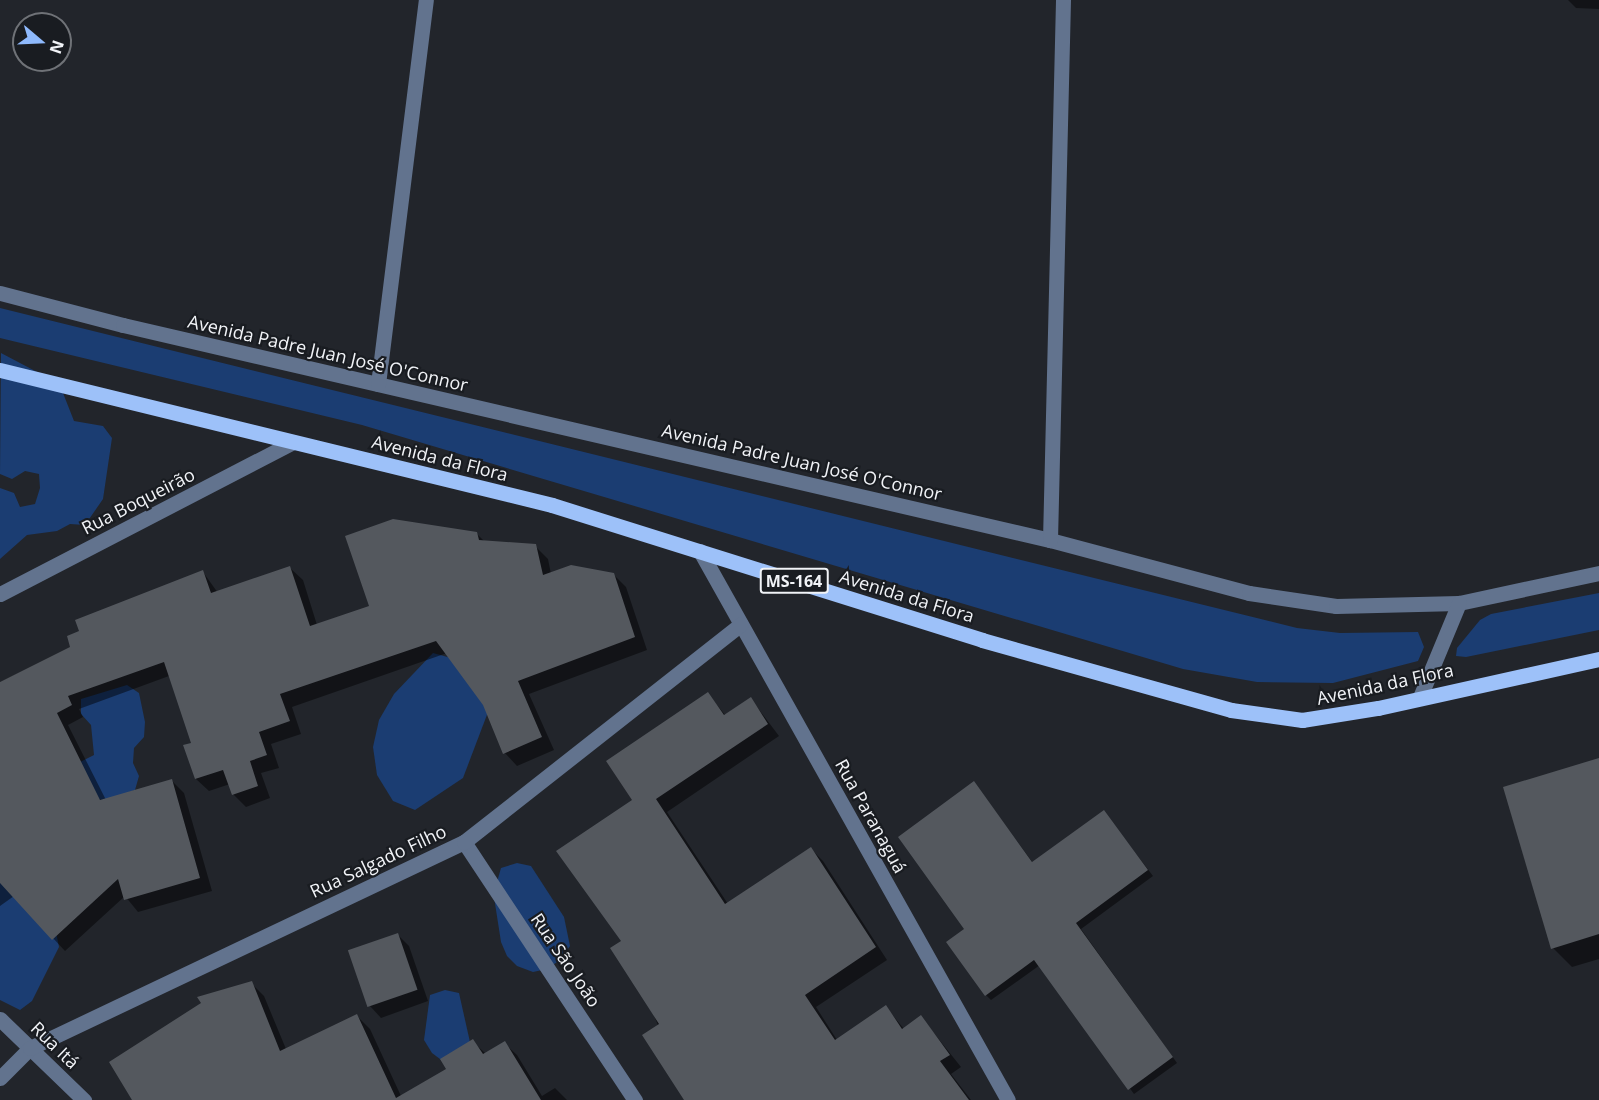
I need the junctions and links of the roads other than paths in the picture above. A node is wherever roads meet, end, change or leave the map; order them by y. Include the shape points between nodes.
1 (426, 0) edge
2 (1063, 0) edge
3 (0, 293) edge
4 (0, 370) edge
5 (378, 384) junction
6 (293, 442) junction
7 (1050, 540) junction
8 (700, 551) junction
9 (1599, 573) edge
10 (0, 594) edge
11 (1459, 603) junction
12 (741, 624) junction
13 (1599, 660) edge
14 (1420, 697) junction
15 (464, 842) junction
16 (0, 1019) edge
17 (30, 1048) junction
18 (0, 1078) edge
19 (84, 1100) edge
20 (635, 1100) edge
21 (1008, 1100) edge

1 - 5 street
2 - 7 street
3 - 5 street, Avenida Padre Juan José O'Connor
4 - 6 main road, Avenida da Flora / MS-164
5 - 7 street, Avenida Padre Juan José O'Connor
6 - 8 main road, Avenida da Flora / MS-164 via 552,505
6 - 10 street, Rua Boqueirão
7 - 11 street, Avenida Padre Juan José O'Connor via 1249,593 1336,606
8 - 12 street, Rua Paranaguá
8 - 14 main road, Avenida da Flora / MS-164 via 982,640 1231,710 1302,720
9 - 11 street, Avenida Padre Juan José O'Connor
11 - 14 street
12 - 15 street, Rua Salgado Filho
12 - 21 street, Rua Paranaguá
13 - 14 main road, Avenida da Flora / MS-164
15 - 17 street, Rua Salgado Filho
15 - 20 street, Rua São João
16 - 17 street, Rua Itá
17 - 18 street, Rua Salgado Filho
17 - 19 street, Rua Itá

